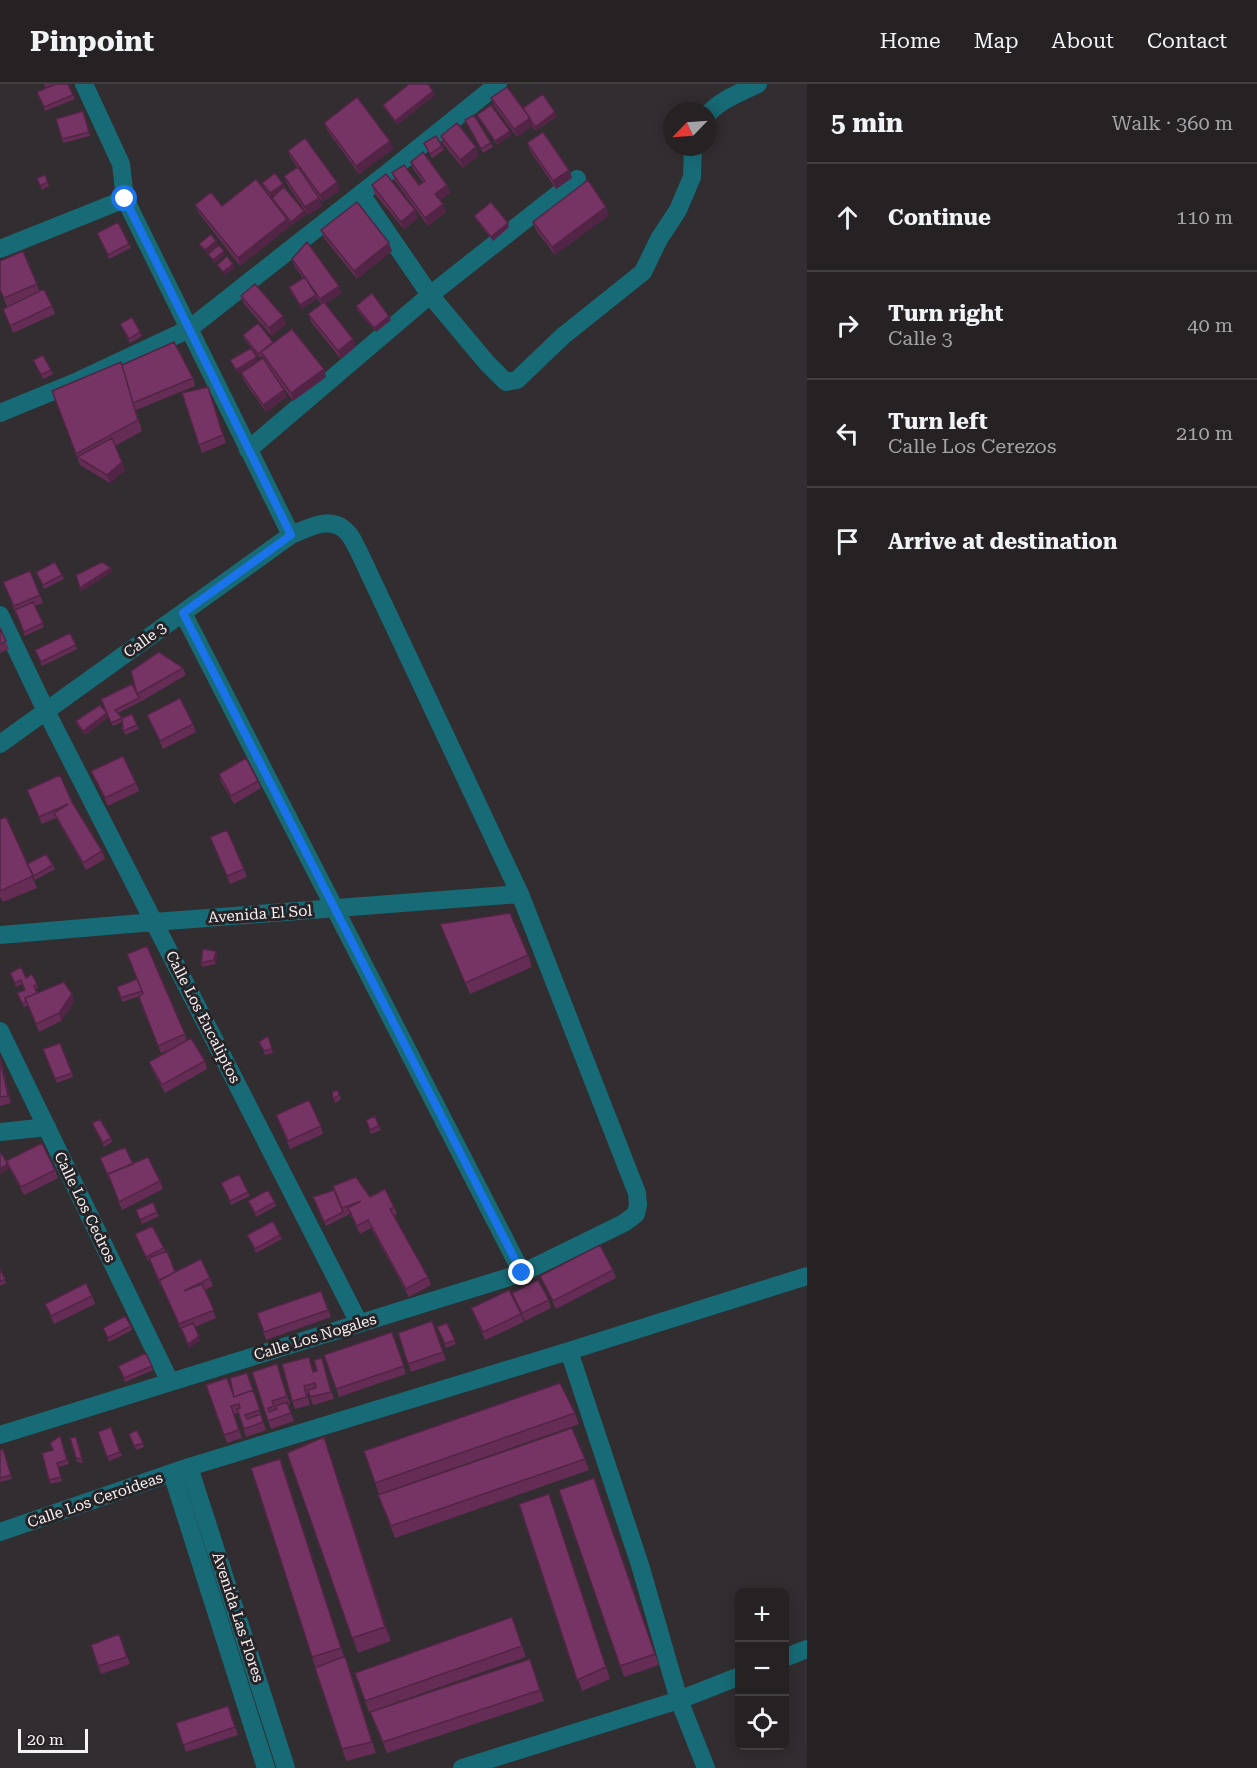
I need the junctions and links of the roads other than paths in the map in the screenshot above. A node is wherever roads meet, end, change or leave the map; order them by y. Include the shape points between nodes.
1 (84, 84) edge
2 (498, 84) edge
3 (758, 84) edge
4 (717, 107) edge
5 (693, 156) edge
6 (577, 179) dead end
7 (361, 194) junction
8 (125, 199) junction
9 (0, 249) edge
10 (430, 295) junction
11 (189, 329) junction
12 (0, 413) edge
13 (249, 450) junction
14 (291, 535) junction
15 (183, 613) junction
16 (0, 615) edge
17 (46, 711) junction
18 (0, 744) edge
19 (520, 894) junction
20 (335, 908) junction
21 (154, 922) junction
22 (0, 935) edge
23 (0, 1031) edge
24 (47, 1128) junction
25 (0, 1132) edge
26 (624, 1223) joint
27 (522, 1273) junction
28 (807, 1276) edge
29 (359, 1323) junction
30 (569, 1351) junction
31 (170, 1382) junction
32 (1, 1433) edge
33 (181, 1470) junction
34 (0, 1532) edge
35 (807, 1649) edge
36 (789, 1656) edge
37 (735, 1678) edge
38 (679, 1700) junction
39 (266, 1768) edge
40 (286, 1768) edge
41 (462, 1768) edge
42 (706, 1768) edge

1 - 8 street via 121,164
2 - 7 street
3 - 4 street
5 - 10 street via 692,177 678,210 658,239 643,272 562,336 517,380 506,382
6 - 10 street
7 - 10 street
7 - 11 street
8 - 9 street
8 - 11 street
10 - 13 street
11 - 12 street
11 - 13 street
13 - 14 street
14 - 15 street, Calle 3
14 - 19 street, Calle 3 via 325,522 348,532
15 - 17 street, Calle 3
15 - 20 street
16 - 17 street, Calle Los Eucaliptos
17 - 18 street, Calle 3
17 - 21 street, Calle Los Eucaliptos
19 - 20 street, Avenida El Sol
19 - 26 street, Calle 3 via 637,1193 636,1214
20 - 21 street, Avenida El Sol
20 - 27 street
21 - 22 street, Avenida El Sol
21 - 29 street, Calle Los Eucaliptos
23 - 24 street, Calle Los Cedros
24 - 25 street
24 - 31 street, Calle Los Cedros
26 - 27 street, Calle Los Nogales
27 - 29 street, Calle Los Nogales
28 - 30 street, Calle Los Ceroideas
29 - 31 street, Calle Los Nogales
30 - 33 street, Calle Los Ceroideas
30 - 38 street via 640,1565
31 - 32 street, Calle Los Nogales
33 - 34 street, Calle Los Ceroideas
33 - 39 street, Avenida Las Flores
33 - 40 street, Avenida Las Flores
35 - 36 street
37 - 38 street
38 - 41 street
38 - 42 street

